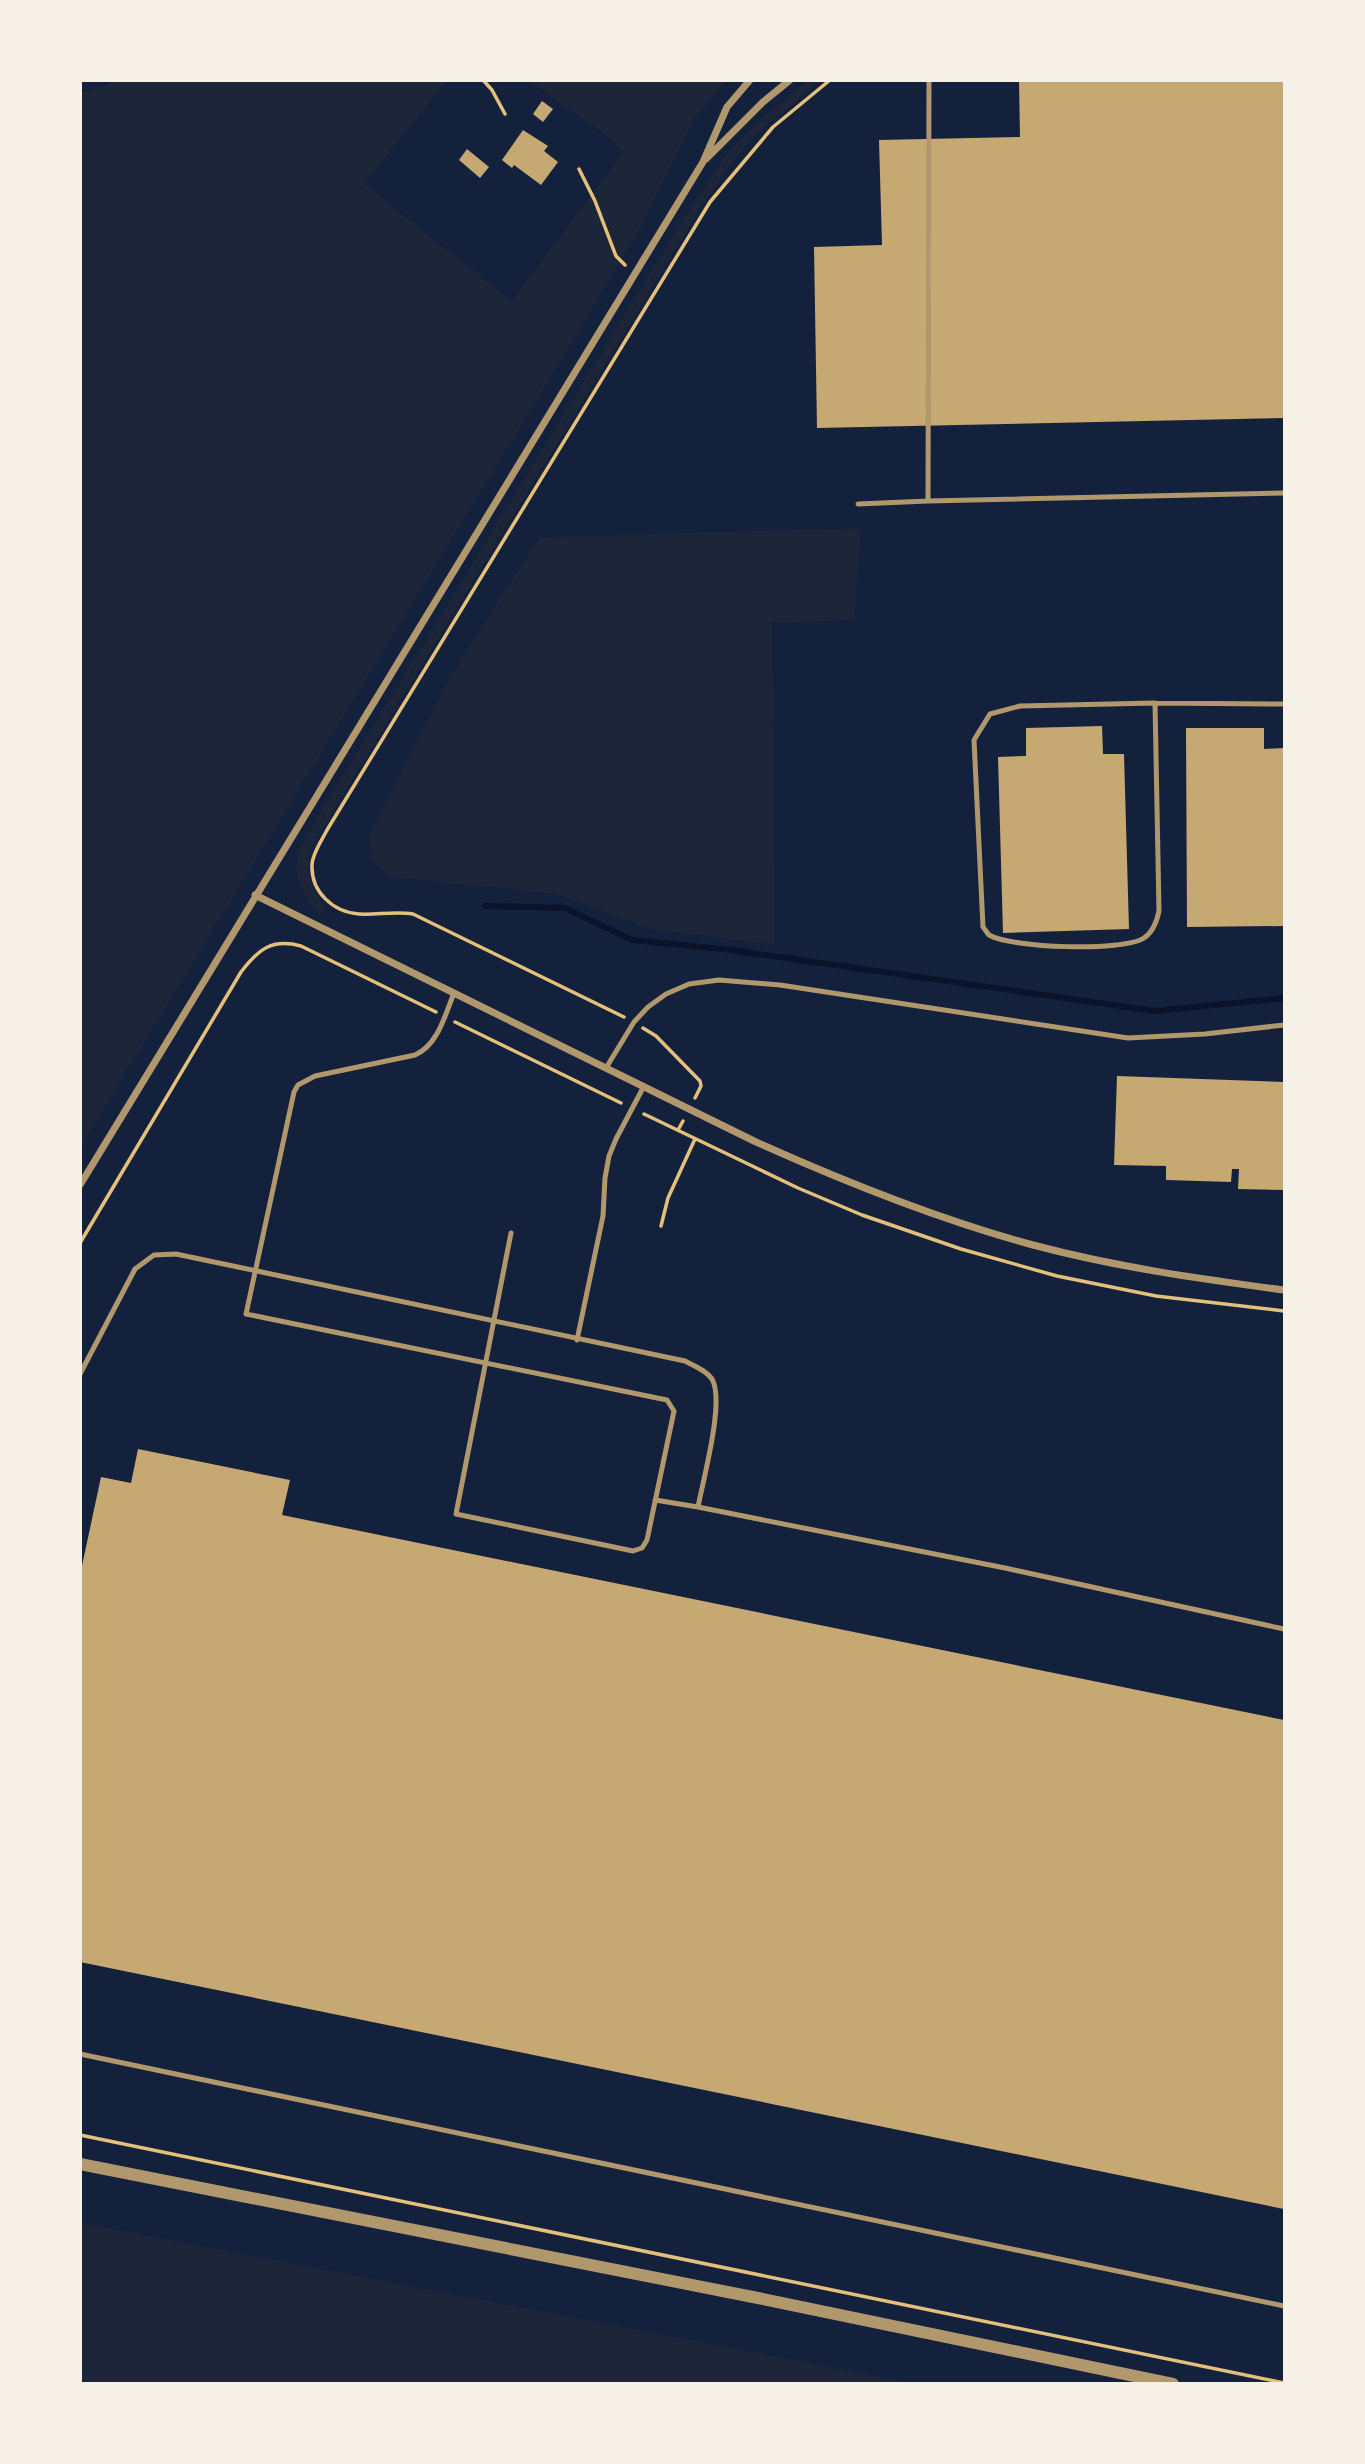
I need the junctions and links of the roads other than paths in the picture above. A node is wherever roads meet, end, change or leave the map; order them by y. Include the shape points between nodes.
1 (750, 80) edge
2 (790, 80) edge
3 (929, 80) edge
4 (703, 162) junction
5 (1284, 493) edge
6 (928, 501) junction
7 (858, 504) dead end
8 (1155, 703) junction
9 (1284, 704) edge
10 (255, 895) junction
11 (454, 993) junction
12 (1284, 1025) edge
13 (606, 1068) junction
14 (644, 1086) junction
15 (80, 1185) edge
16 (511, 1233) dead end
17 (255, 1271) junction
18 (1284, 1290) edge
19 (493, 1322) junction
20 (576, 1340) junction
21 (485, 1363) junction
22 (80, 1374) edge
23 (655, 1500) junction
24 (698, 1507) junction
25 (1284, 1629) edge
26 (80, 2054) edge
27 (80, 2164) edge
28 (1284, 2306) edge
29 (1173, 2384) edge

1 - 4 street via 727,107
2 - 4 street
3 - 6 lane
4 - 10 street
5 - 6 lane
6 - 7 lane
8 - 8 lane via 1157,923 1143,939 1121,944 1024,945 989,935 983,927 974,740 990,714 1020,706
8 - 9 lane
10 - 11 street
10 - 15 street
11 - 13 street
11 - 17 lane via 424,1052 315,1076 298,1085 289,1108
12 - 13 lane via 1128,1038 780,985 719,980 689,984 648,1007
13 - 14 street
14 - 18 street via 813,1167 971,1227 1133,1268
14 - 20 lane via 609,1156 603,1216
16 - 19 lane
17 - 19 lane
17 - 21 lane via 246,1314
17 - 22 lane via 176,1254 153,1255 135,1269
19 - 20 lane
19 - 21 lane
20 - 24 lane via 685,1361 712,1379 716,1413
21 - 23 lane via 667,1400 674,1411
21 - 23 lane via 456,1514 633,1551 647,1540
23 - 24 lane
24 - 25 lane
26 - 28 lane
27 - 29 street

